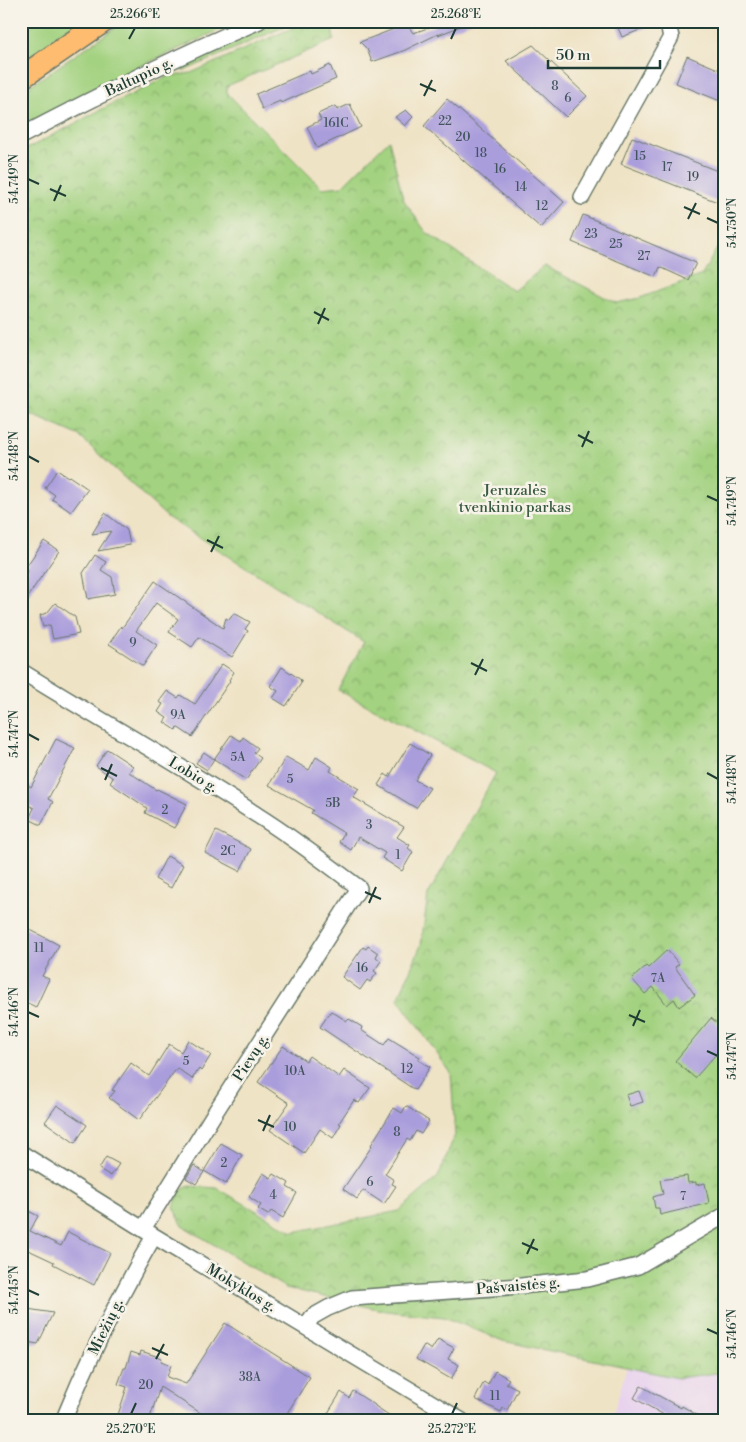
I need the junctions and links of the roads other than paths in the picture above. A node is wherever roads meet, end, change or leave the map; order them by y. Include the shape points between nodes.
1 (104, 21) edge
2 (259, 21) edge
3 (667, 21) edge
4 (21, 78) edge
5 (21, 136) edge
6 (582, 197) dead end
7 (21, 671) edge
8 (359, 888) joint
9 (21, 1153) edge
10 (725, 1215) edge
11 (149, 1232) junction
12 (306, 1327) junction
13 (63, 1421) edge
14 (462, 1421) edge

1 - 4 highway
2 - 5 street, Baltupio g.
3 - 6 street via 671,36
7 - 8 street, Lobio g. via 257,814
8 - 11 street, Pievų g. via 214,1114
9 - 11 street, Mokyklos g.
10 - 12 street, Pašvaistės g. via 638,1266 587,1280 352,1298 312,1317
11 - 12 street, Mokyklos g.
11 - 13 street, Miežių g.
12 - 14 street, Mokyklos g.

